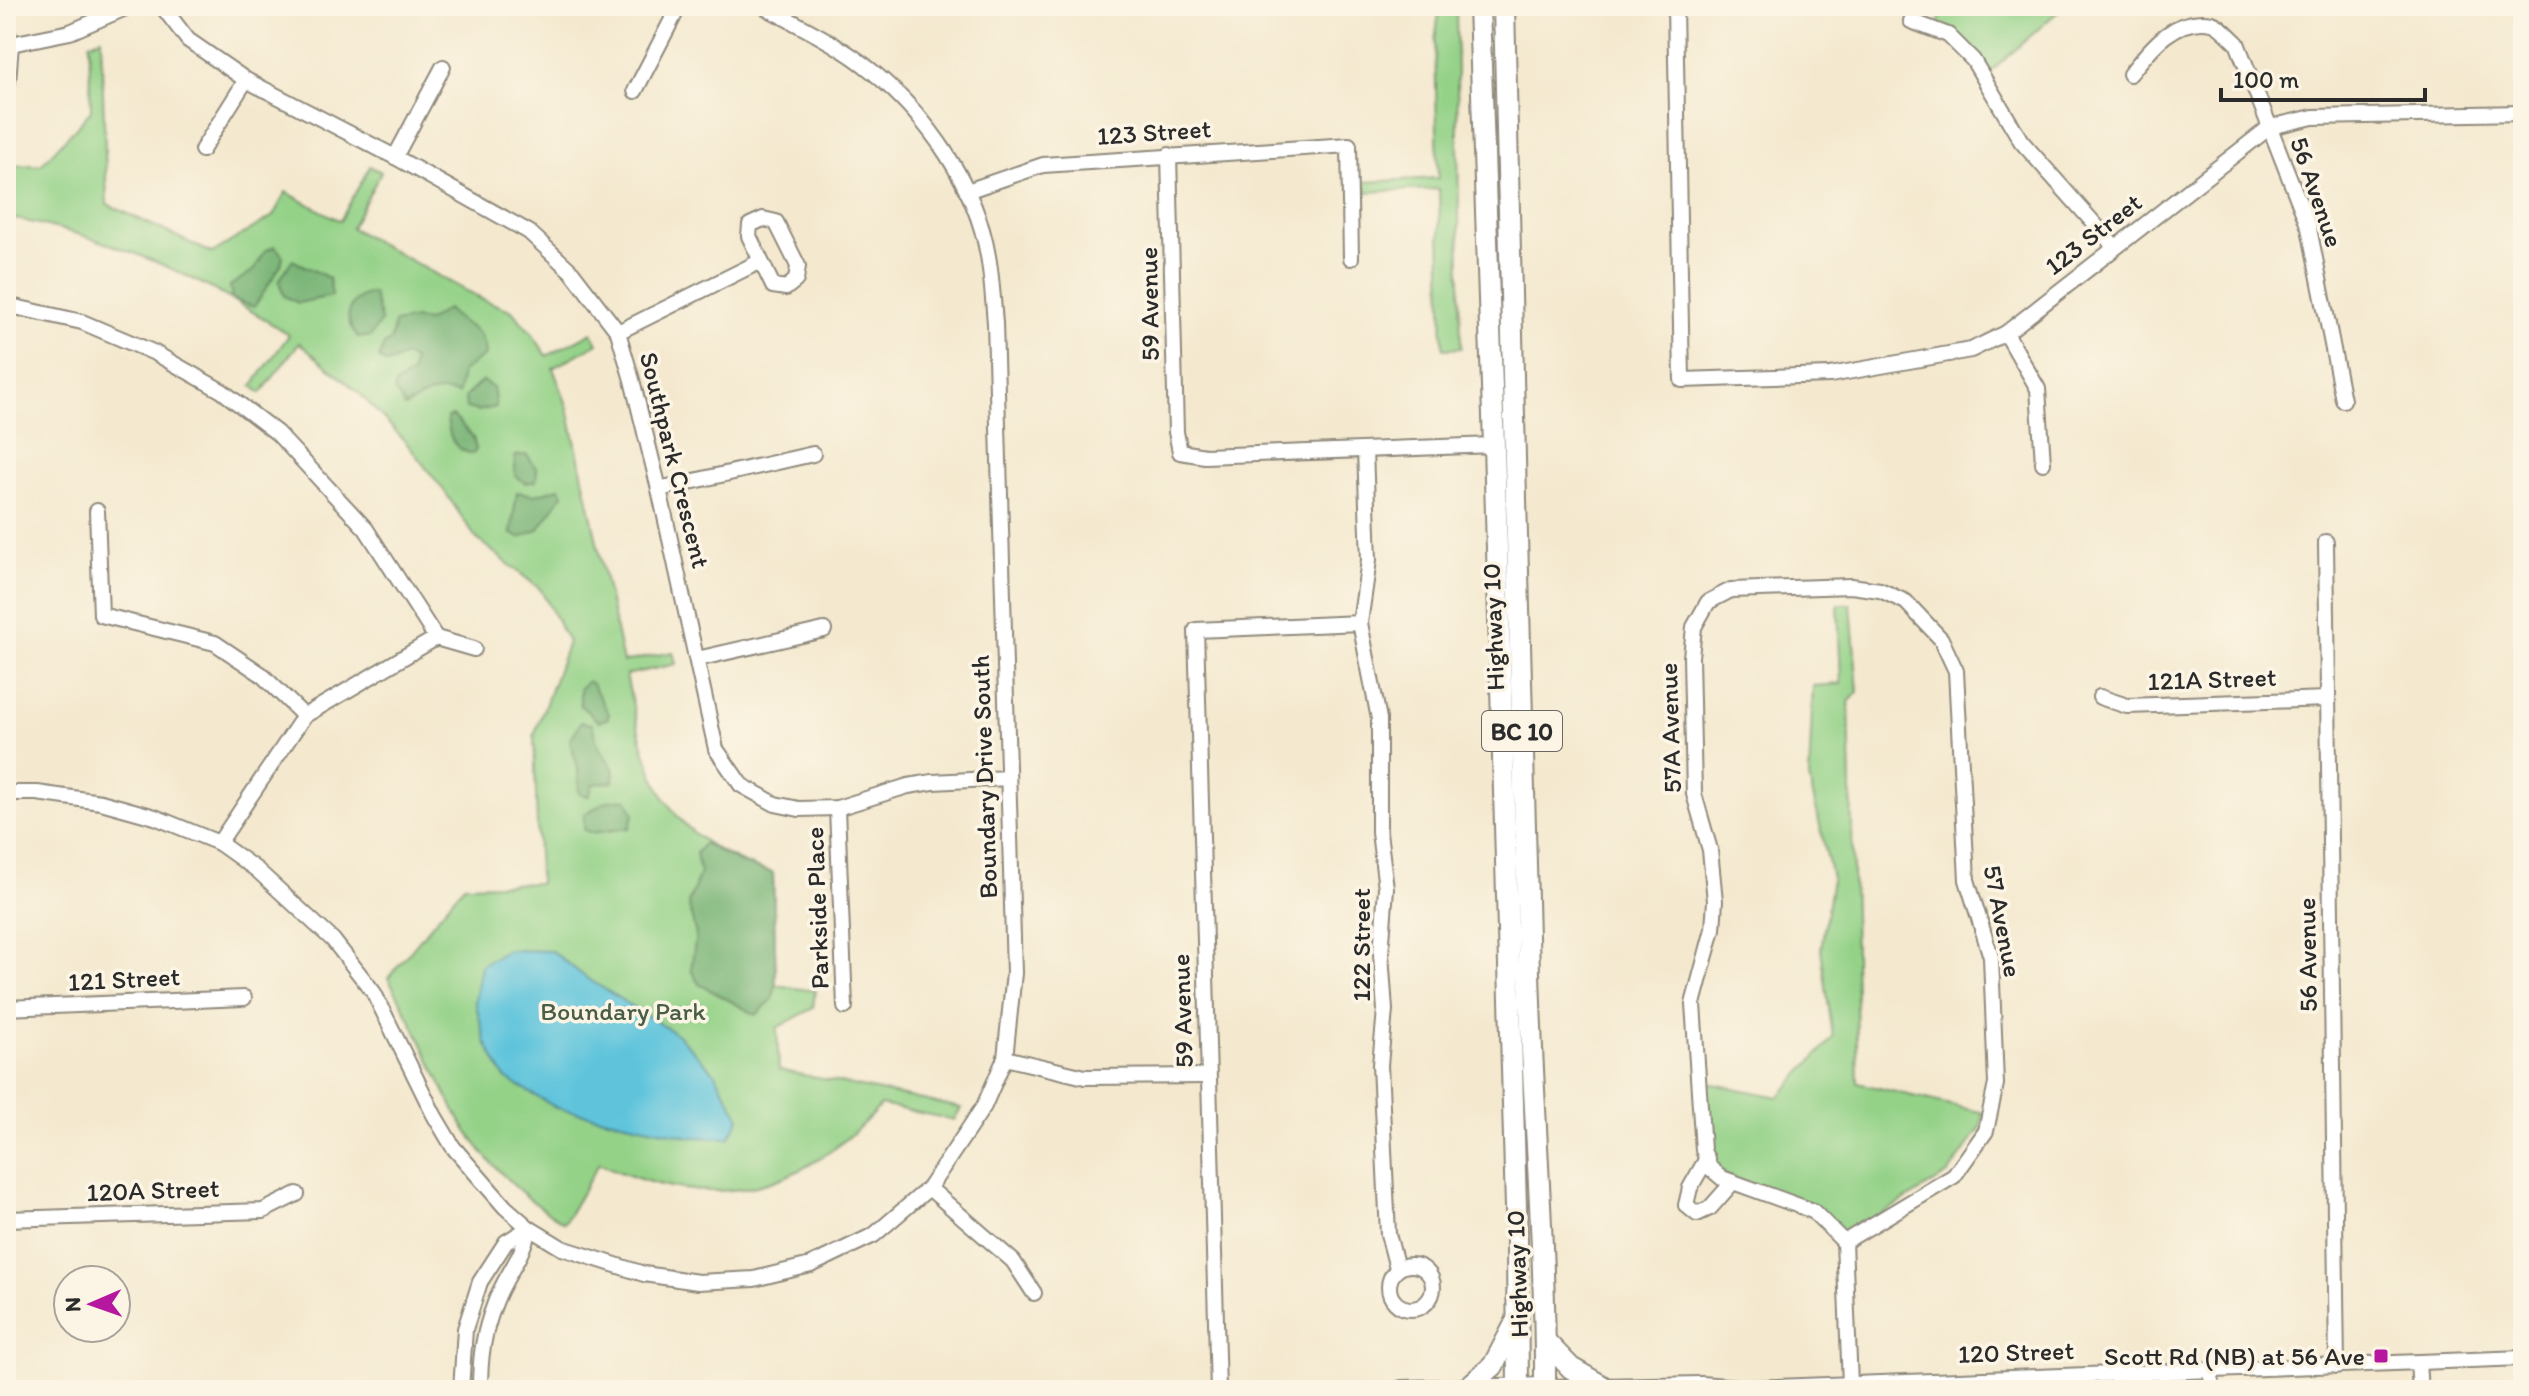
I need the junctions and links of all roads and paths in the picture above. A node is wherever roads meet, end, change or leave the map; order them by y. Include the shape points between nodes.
1 (130, 6) edge
2 (162, 6) edge
3 (679, 6) edge
4 (763, 6) edge
5 (1479, 6) edge
6 (1504, 6) edge
7 (1675, 6) edge
8 (1911, 21) dead end
9 (6, 27) edge
10 (11, 44) junction
11 (443, 67) dead end
12 (2130, 74) dead end
13 (246, 80) junction
14 (8, 82) edge
15 (635, 91) dead end
16 (2523, 113) edge
17 (2270, 127) junction
18 (202, 150) dead end
19 (1169, 155) junction
20 (395, 157) junction
21 (967, 191) junction
22 (2115, 247) junction
23 (1351, 258) dead end
24 (759, 262) junction
25 (6, 305) edge
26 (618, 332) junction
27 (2006, 333) junction
28 (2343, 400) dead end
29 (1494, 445) junction
30 (1365, 450) junction
31 (813, 454) dead end
32 (2043, 463) dead end
33 (659, 489) junction
34 (97, 511) dead end
35 (2326, 542) dead end
36 (1360, 623) junction
37 (1694, 627) joint
38 (824, 630) dead end
39 (436, 638) junction
40 (474, 649) dead end
41 (697, 659) junction
42 (2100, 697) dead end
43 (2328, 699) junction
44 (304, 716) junction
45 (1008, 778) junction
46 (6, 793) edge
47 (837, 808) junction
48 (219, 843) junction
49 (244, 998) dead end
50 (845, 1007) dead end
51 (6, 1008) edge
52 (1005, 1058) junction
53 (1208, 1076) junction
54 (1707, 1158) junction
55 (1733, 1182) junction
56 (929, 1188) junction
57 (297, 1194) dead end
58 (6, 1219) edge
59 (529, 1228) junction
60 (1844, 1242) junction
61 (1397, 1268) dead end
62 (1034, 1293) dead end
63 (1518, 1319) junction
64 (1545, 1341) junction
65 (2523, 1358) edge
66 (2418, 1363) junction
67 (2337, 1366) junction
68 (2211, 1371) junction
69 (1850, 1384) junction
70 (1602, 1386) junction
71 (1467, 1388) junction
72 (1545, 1388) edge
73 (1518, 1389) edge
74 (1748, 1389) edge
75 (1772, 1389) edge
76 (461, 1390) edge
77 (480, 1390) edge
78 (1218, 1390) edge
79 (1402, 1390) edge
80 (2212, 1390) edge
81 (2420, 1390) edge

1 - 10 street via 70,32
2 - 13 street, Southpark Crescent via 188,40
3 - 15 street
4 - 21 street, Boundary Drive South via 871,70 896,92 930,131
5 - 29 highway, Highway 10 / BC 10
6 - 64 highway, Highway 10 / BC 10 via 1530,989
7 - 27 street, 123 Street via 1682,380 1830,375 1971,350
8 - 22 street via 1948,35 1973,60 2021,141
9 - 10 street
10 - 14 street
11 - 20 street
12 - 17 street, 56 Avenue via 2156,42 2186,23 2214,23 2237,43
13 - 18 street
13 - 20 street, Southpark Crescent
16 - 17 street, 123 Street via 2313,117
17 - 22 street, 123 Street
17 - 28 street, 56 Avenue via 2309,228
19 - 21 street, 123 Street via 1043,165
19 - 23 street, 123 Street via 1349,145
19 - 30 street, 59 Avenue via 1180,452 1205,456
20 - 26 street, Southpark Crescent via 529,232 572,272
21 - 45 street, Boundary Drive South via 988,254 995,323
22 - 27 street, 123 Street
24 - 24 street via 773,286 786,288 796,280 798,266 776,222 763,219 750,225
24 - 26 street
25 - 39 street via 82,322 155,353 222,391 277,433 366,529
26 - 33 street, Southpark Crescent
27 - 32 street via 2038,389
29 - 30 street
29 - 63 highway, Highway 10 / BC 10
30 - 36 street, 122 Street via 1369,560
31 - 33 street
33 - 41 street, Southpark Crescent
34 - 44 street via 101,615 215,643 261,674
35 - 43 street, 56 Avenue
36 - 53 street, 59 Avenue via 1196,630
36 - 61 street, 122 Street via 1379,719 1379,832 1386,888 1380,1065 1388,1234
37 - 54 street, 57A Avenue via 1694,794 1710,850 1715,901 1693,1004
37 - 60 street, 57 Avenue via 1708,602 1731,590 1880,590 1906,602 1941,639 1956,671 1967,880 1991,957 1996,1084 1986,1131 1954,1176
38 - 41 street
39 - 40 street
39 - 44 street
41 - 47 street, Southpark Crescent via 716,749 741,785 775,804
42 - 43 street, 121A Street via 2127,706
43 - 67 street, 56 Avenue
44 - 48 street
45 - 47 street, Southpark Crescent via 908,786
45 - 52 street, Boundary Drive South via 1014,973
46 - 48 street, Boundary Drive South via 101,802
47 - 50 street, Parkside Place
48 - 59 street, Boundary Drive South via 257,870 333,940 374,993 453,1147
49 - 51 street, 121 Street
52 - 53 street via 1085,1077
52 - 56 street, Boundary Drive South via 984,1106
53 - 78 street, 59 Avenue
54 - 55 street via 1710,1168
54 - 55 street via 1686,1205 1697,1214 1710,1208
55 - 60 street via 1813,1211
56 - 59 street, Boundary Drive South via 874,1235 811,1265 754,1279 698,1282 644,1274 562,1248
56 - 62 street via 1013,1261
57 - 58 street, 120A Street via 263,1211
59 - 76 street via 506,1242 480,1282 465,1329
59 - 77 street via 524,1250 495,1301 480,1351
60 - 69 street
63 - 71 highway via 1493,1366
63 - 73 highway, Highway 10 / BC 10
64 - 70 highway via 1571,1368
64 - 72 highway, Highway 10 / BC 10
65 - 66 street, 120 Street
66 - 67 street, 120 Street
66 - 81 street
67 - 68 street, 120 Street
68 - 69 street, 120 Street
68 - 80 street
69 - 75 street, 120 Street
70 - 72 street, 120 Street
70 - 74 street, 120 Street via 1701,1384
71 - 73 main road, 120 Street
71 - 79 main road, 120 Street
72 - 73 main road, 120 Street
74 - 75 street, 120 Street

